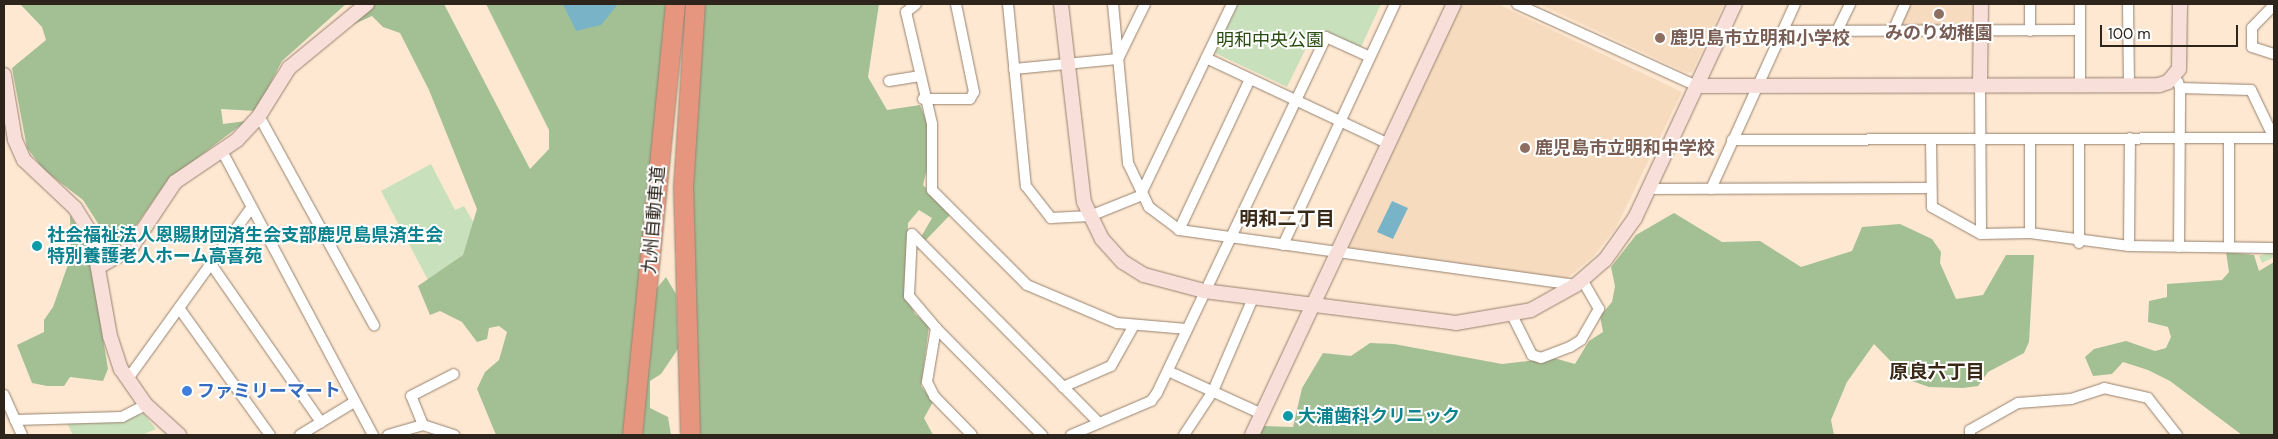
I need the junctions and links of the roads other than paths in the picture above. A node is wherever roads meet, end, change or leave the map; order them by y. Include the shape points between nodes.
1 (367, 4) edge
2 (675, 4) edge
3 (695, 4) edge
4 (916, 4) edge
5 (956, 4) edge
6 (1008, 4) edge
7 (1061, 4) edge
8 (1113, 4) edge
9 (1144, 4) edge
10 (1232, 4) edge
11 (1395, 4) edge
12 (1517, 4) edge
13 (1735, 4) edge
14 (1795, 4) edge
15 (1850, 4) edge
16 (1905, 4) edge
17 (1980, 4) edge
18 (2030, 4) edge
19 (2080, 4) edge
20 (2128, 4) edge
21 (2180, 4) edge
22 (1451, 5) edge
23 (2274, 5) edge
24 (2030, 30) junction
25 (2080, 30) junction
26 (1837, 31) junction
27 (1893, 31) junction
28 (1981, 31) junction
29 (1782, 32) junction
30 (2274, 54) edge
31 (1370, 57) junction
32 (1206, 58) junction
33 (1118, 59) junction
34 (1067, 64) junction
35 (1014, 69) junction
36 (4, 75) edge
37 (919, 76) junction
38 (1250, 79) junction
39 (889, 81) dead end
40 (2178, 82) junction
41 (1980, 84) junction
42 (2080, 84) junction
43 (2129, 84) junction
44 (1697, 86) junction
45 (1756, 86) junction
46 (923, 99) junction
47 (1295, 100) junction
48 (259, 116) junction
49 (1340, 121) junction
50 (2274, 137) edge
51 (2130, 138) junction
52 (2180, 138) junction
53 (2229, 138) junction
54 (1931, 139) junction
55 (1979, 139) junction
56 (2030, 139) junction
57 (2079, 139) junction
58 (1732, 140) junction
59 (1390, 144) junction
60 (222, 151) junction
61 (1930, 188) junction
62 (1648, 189) junction
63 (1711, 189) junction
64 (1140, 196) junction
65 (252, 207) junction
66 (1090, 216) junction
67 (1179, 230) junction
68 (1981, 234) junction
69 (2030, 234) junction
70 (1230, 238) junction
71 (2079, 243) junction
72 (1283, 245) junction
73 (2129, 246) junction
74 (2180, 247) junction
75 (2229, 248) junction
76 (2274, 248) edge
77 (1338, 252) junction
78 (211, 264) junction
79 (100, 266) junction
80 (1579, 282) junction
81 (1204, 291) junction
82 (1253, 298) junction
83 (1313, 306) junction
84 (179, 308) junction
85 (1512, 315) junction
86 (374, 326) dead end
87 (1133, 327) junction
88 (936, 328) junction
89 (1186, 329) junction
90 (1168, 371) junction
91 (454, 374) dead end
92 (127, 380) junction
93 (1063, 387) junction
94 (1213, 391) junction
95 (4, 395) edge
96 (354, 402) junction
97 (146, 405) junction
98 (1262, 414) junction
99 (15, 420) junction
100 (321, 422) junction
101 (1099, 423) junction
102 (423, 425) junction
103 (173, 434) edge
104 (22, 435) edge
105 (270, 435) edge
106 (300, 435) edge
107 (373, 435) edge
108 (388, 435) edge
109 (454, 435) edge
110 (632, 435) edge
111 (690, 435) edge
112 (972, 435) edge
113 (1042, 435) edge
114 (1071, 435) edge
115 (1184, 435) edge
116 (1252, 435) edge
117 (1970, 435) edge
118 (2177, 435) edge

1 - 48 street via 289,68
2 - 110 highway, 九州自動車道
3 - 111 highway, 九州自動車道 via 683,188
4 - 37 street via 906,12
5 - 46 street via 974,92 970,99
6 - 35 street
7 - 34 street
8 - 33 street
9 - 33 street
10 - 32 street
11 - 31 street
12 - 44 street
13 - 44 street
14 - 29 street
15 - 26 street
16 - 27 street
17 - 28 street
18 - 24 street
19 - 25 street
20 - 43 street
21 - 40 street
22 - 59 street
23 - 30 street via 2252,28 2252,47
24 - 25 street
24 - 28 street
25 - 42 street
26 - 27 street
26 - 29 street
27 - 28 street
28 - 41 street
29 - 45 street
31 - 47 street via 1326,37
31 - 49 street
32 - 38 street
32 - 64 street
33 - 34 street
33 - 64 street via 1128,163
34 - 35 street
34 - 66 street via 1078,174
35 - 66 street via 1026,186 1051,218
36 - 79 street via 19,150 28,166 84,218
37 - 39 street
37 - 46 street
38 - 47 street
38 - 67 street
40 - 43 street
40 - 50 street via 2251,90
40 - 52 street
41 - 42 street
41 - 45 street
41 - 55 street
42 - 43 street
44 - 45 street
44 - 62 street
45 - 58 street
46 - 87 street via 932,124 932,190 1027,285 1100,318
47 - 49 street
47 - 70 street
48 - 60 street
48 - 86 street
49 - 59 street
49 - 72 street
50 - 53 street
51 - 52 street
51 - 57 street
51 - 73 street
52 - 53 street
52 - 74 street
53 - 75 street
54 - 55 street
54 - 58 street
54 - 61 street
55 - 56 street
55 - 68 street
56 - 57 street
56 - 69 street
57 - 71 street
58 - 63 street
59 - 77 street
60 - 65 street
60 - 79 street via 175,182 132,248
61 - 63 street
61 - 68 street via 1932,207
62 - 63 street
62 - 80 street via 1620,241
64 - 66 street
64 - 67 street
65 - 78 street
65 - 96 street
66 - 81 street via 1102,239 1144,275
67 - 70 street
68 - 69 street
69 - 71 street
70 - 72 street
70 - 81 street
71 - 73 street
72 - 77 street
73 - 74 street
74 - 75 street
75 - 76 street
77 - 80 street
77 - 83 street
78 - 84 street
78 - 100 street
79 - 92 street via 110,336
80 - 85 street
80 - 85 street via 1599,310 1581,340 1570,347 1541,358 1532,355
81 - 82 street
81 - 89 street
82 - 83 street
82 - 94 street
83 - 85 street via 1456,324
83 - 98 street
84 - 92 street
84 - 105 street
87 - 89 street
87 - 93 street via 1111,366
88 - 93 street via 909,296 912,234
88 - 112 street via 927,375 930,389
88 - 113 street
89 - 90 street
90 - 94 street
90 - 101 street via 1151,401
91 - 102 street via 411,396
92 - 97 street
93 - 101 street
94 - 98 street
94 - 115 street
95 - 99 street
96 - 100 street
96 - 107 street
97 - 99 street via 122,417
97 - 103 street
98 - 116 street
99 - 104 street
100 - 106 street
101 - 114 street
102 - 108 street
102 - 109 street
117 - 118 street via 1970,430 2018,403 2071,398 2104,388 2148,398

